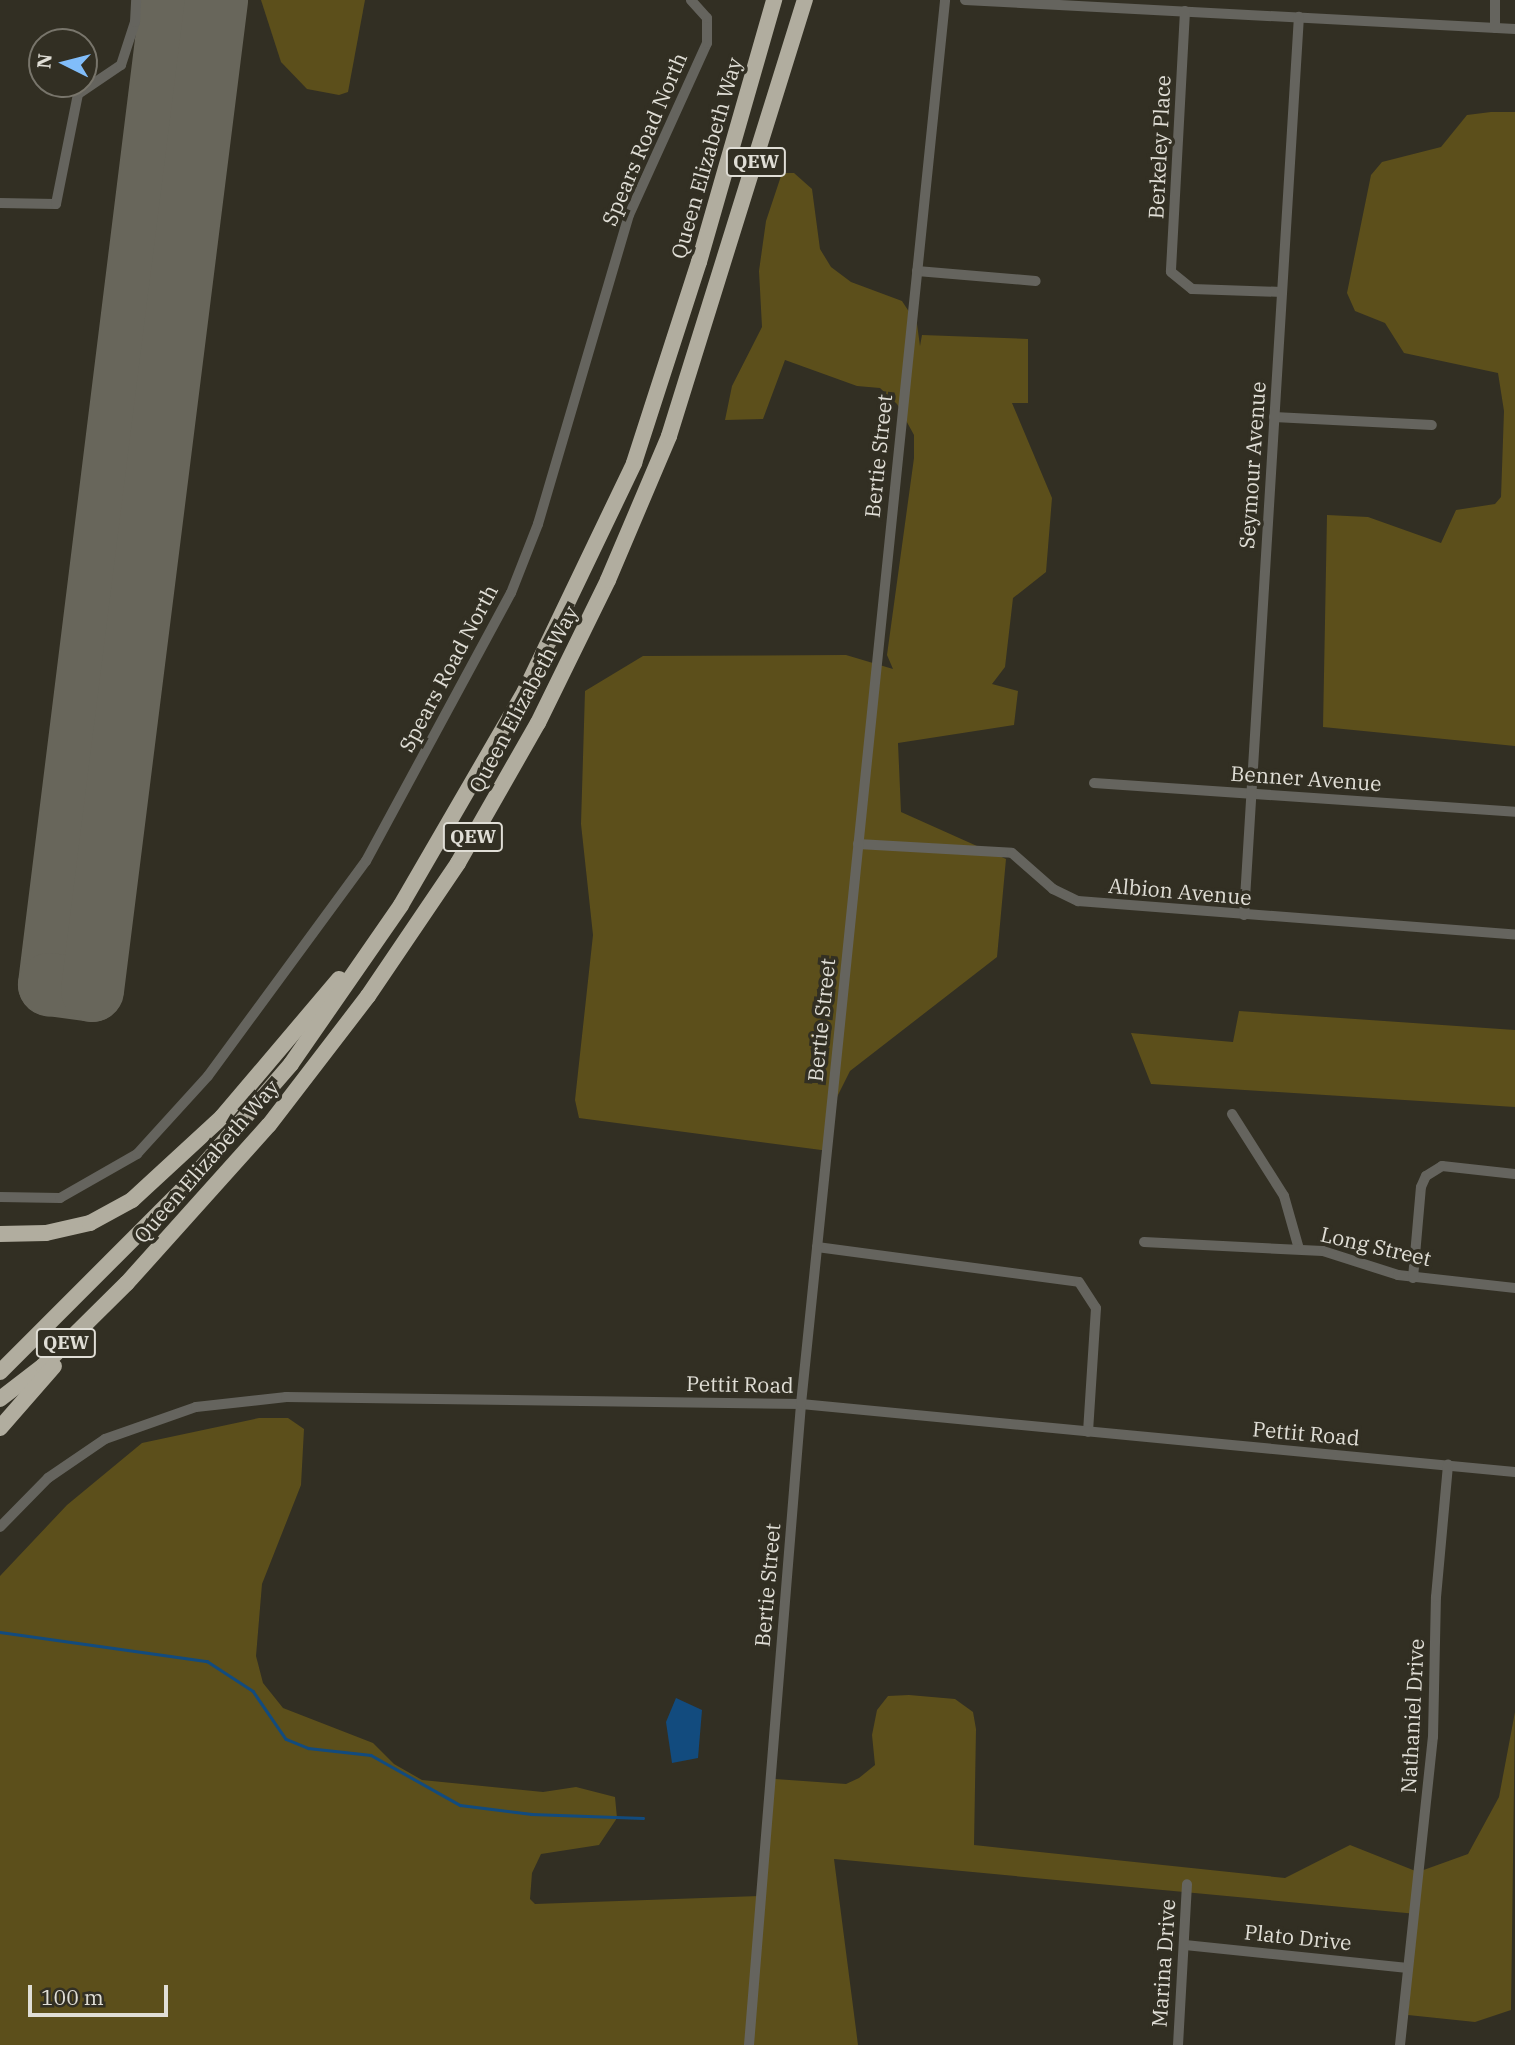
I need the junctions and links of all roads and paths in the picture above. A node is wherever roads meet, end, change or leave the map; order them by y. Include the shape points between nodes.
1 (136, 0) edge
2 (691, 0) edge
3 (774, 0) edge
4 (805, 0) edge
5 (945, 0) edge
6 (965, 0) edge
7 (1495, 0) edge
8 (1185, 10) junction
9 (1299, 17) junction
10 (1495, 28) junction
11 (1515, 29) edge
12 (0, 203) edge
13 (917, 271) junction
14 (1036, 281) dead end
15 (1282, 292) junction
16 (1274, 417) junction
17 (1432, 425) dead end
18 (1094, 783) dead end
19 (1251, 793) junction
20 (1515, 812) edge
21 (858, 844) junction
22 (401, 905) junction
23 (1244, 915) junction
24 (1515, 935) edge
25 (1232, 1114) dead end
26 (1515, 1174) edge
27 (0, 1197) edge
28 (0, 1234) edge
29 (1144, 1242) dead end
30 (817, 1247) junction
31 (1300, 1249) junction
32 (1413, 1278) junction
33 (127, 1283) junction
34 (1515, 1288) edge
35 (0, 1372) edge
36 (0, 1399) edge
37 (801, 1404) junction
38 (0, 1428) edge
39 (1088, 1432) junction
40 (1448, 1465) junction
41 (1515, 1472) edge
42 (0, 1527) edge
43 (1187, 1884) dead end
44 (1185, 1945) junction
45 (1408, 1968) junction
46 (749, 2045) edge
47 (1178, 2045) edge
48 (1400, 2045) edge

1 - 12 street via 135,22 121,65 78,94 56,204
2 - 27 street, Spears Road North via 707,18 707,43 629,215 538,524 511,593 366,861 208,1076 137,1154 60,1198
3 - 22 highway, Queen Elizabeth Way / QEW via 699,262 634,463 525,691
4 - 33 highway, Queen Elizabeth Way / QEW via 669,436 608,580 538,723 458,863 368,996 270,1125
5 - 13 street, Bertie Street
6 - 8 street
7 - 10 street
8 - 9 street
8 - 15 street, Berkeley Place via 1171,272 1192,289
9 - 10 street
9 - 15 street, Seymour Avenue
10 - 11 street
13 - 14 street
13 - 21 street, Bertie Street
15 - 16 street, Seymour Avenue
16 - 17 street
16 - 19 street, Seymour Avenue
18 - 19 street, Benner Avenue
19 - 20 street, Benner Avenue
19 - 23 street, Seymour Avenue
21 - 23 street, Albion Avenue via 1012,853 1053,889 1078,901
21 - 30 street, Bertie Street
22 - 28 highway via 222,1117 132,1200 90,1223 46,1233
22 - 35 highway, Queen Elizabeth Way / QEW via 291,1064 164,1208
23 - 24 street, Albion Avenue
25 - 31 street via 1284,1196
26 - 32 street via 1442,1166 1426,1176 1421,1187
29 - 31 street, Long Street
30 - 37 street, Bertie Street
30 - 39 street via 1079,1282 1096,1308
31 - 32 street, Long Street via 1323,1251
32 - 34 street, Long Street
33 - 36 highway, Queen Elizabeth Way / QEW via 43,1366
33 - 38 highway
37 - 39 street, Pettit Road
37 - 42 street, Pettit Road via 286,1397 196,1407 105,1439 48,1478
37 - 46 street, Bertie Street
39 - 40 street, Pettit Road
40 - 41 street, Pettit Road
40 - 45 street, Nathaniel Drive via 1436,1597 1433,1737
43 - 44 street, Marina Drive
44 - 45 street, Plato Drive
44 - 47 street, Marina Drive
45 - 48 street, Nathaniel Drive

